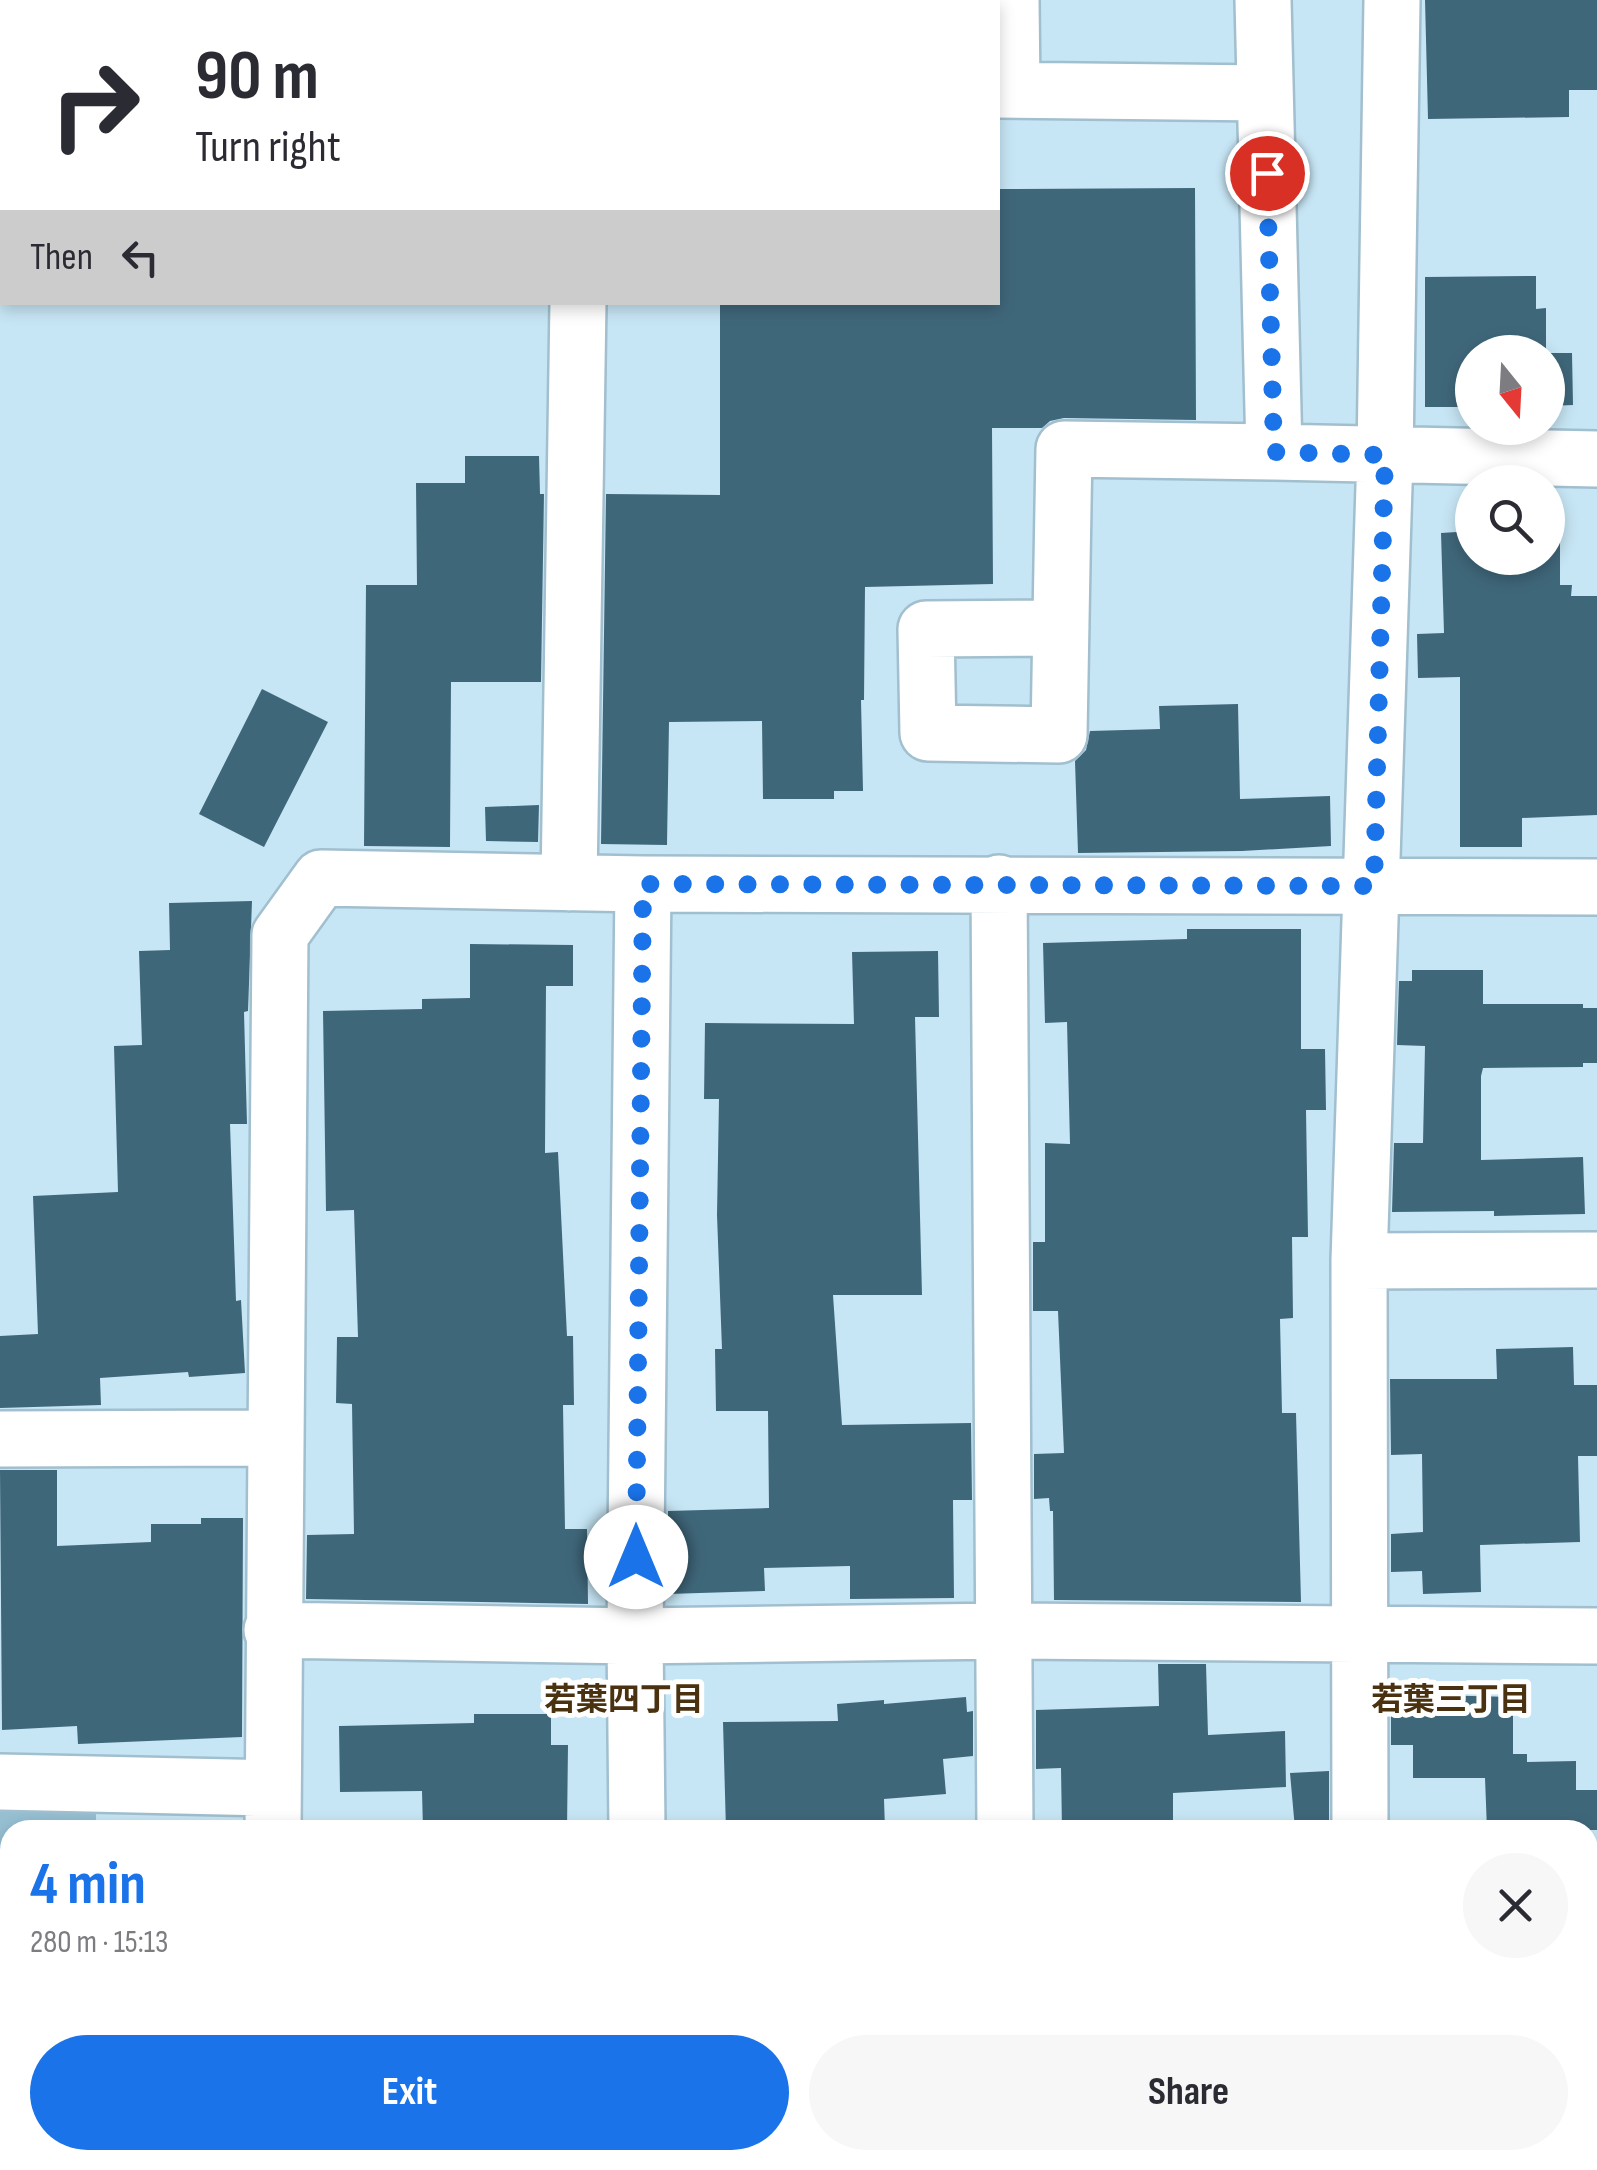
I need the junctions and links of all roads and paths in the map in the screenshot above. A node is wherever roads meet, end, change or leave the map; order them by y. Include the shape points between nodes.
1 (1011, 0) edge
2 (1263, 0) edge
3 (1392, 0) edge
4 (1005, 90) edge
5 (1265, 93) junction
6 (578, 305) edge
7 (1274, 452) junction
8 (1385, 455) junction
9 (1597, 459) edge
10 (1061, 628) dead end
11 (569, 883) junction
12 (999, 883) junction
13 (643, 884) junction
14 (1374, 886) junction
15 (1597, 887) edge
16 (1597, 1260) edge
17 (1359, 1261) junction
18 (274, 1438) junction
19 (0, 1439) edge
20 (272, 1630) junction
21 (1004, 1630) junction
22 (1358, 1635) junction
23 (635, 1636) junction
24 (1597, 1636) edge
25 (0, 1782) edge
26 (273, 1809) edge
27 (637, 1820) edge
28 (1005, 1820) edge
29 (1360, 1820) edge

1 - 4 street
2 - 5 street
3 - 8 street
4 - 5 street
5 - 7 street
6 - 11 street
7 - 8 street
7 - 10 street via 1064,449
8 - 9 street
8 - 14 street
11 - 13 street
11 - 18 street via 321,878 280,934
12 - 13 street
12 - 14 street
12 - 21 street
13 - 23 street
14 - 15 street
14 - 17 street
16 - 17 street
17 - 22 street
18 - 19 street
18 - 20 street
20 - 23 street
20 - 26 street
21 - 22 street
21 - 23 street
21 - 28 street
22 - 24 street
22 - 29 street
23 - 27 street
25 - 26 street

